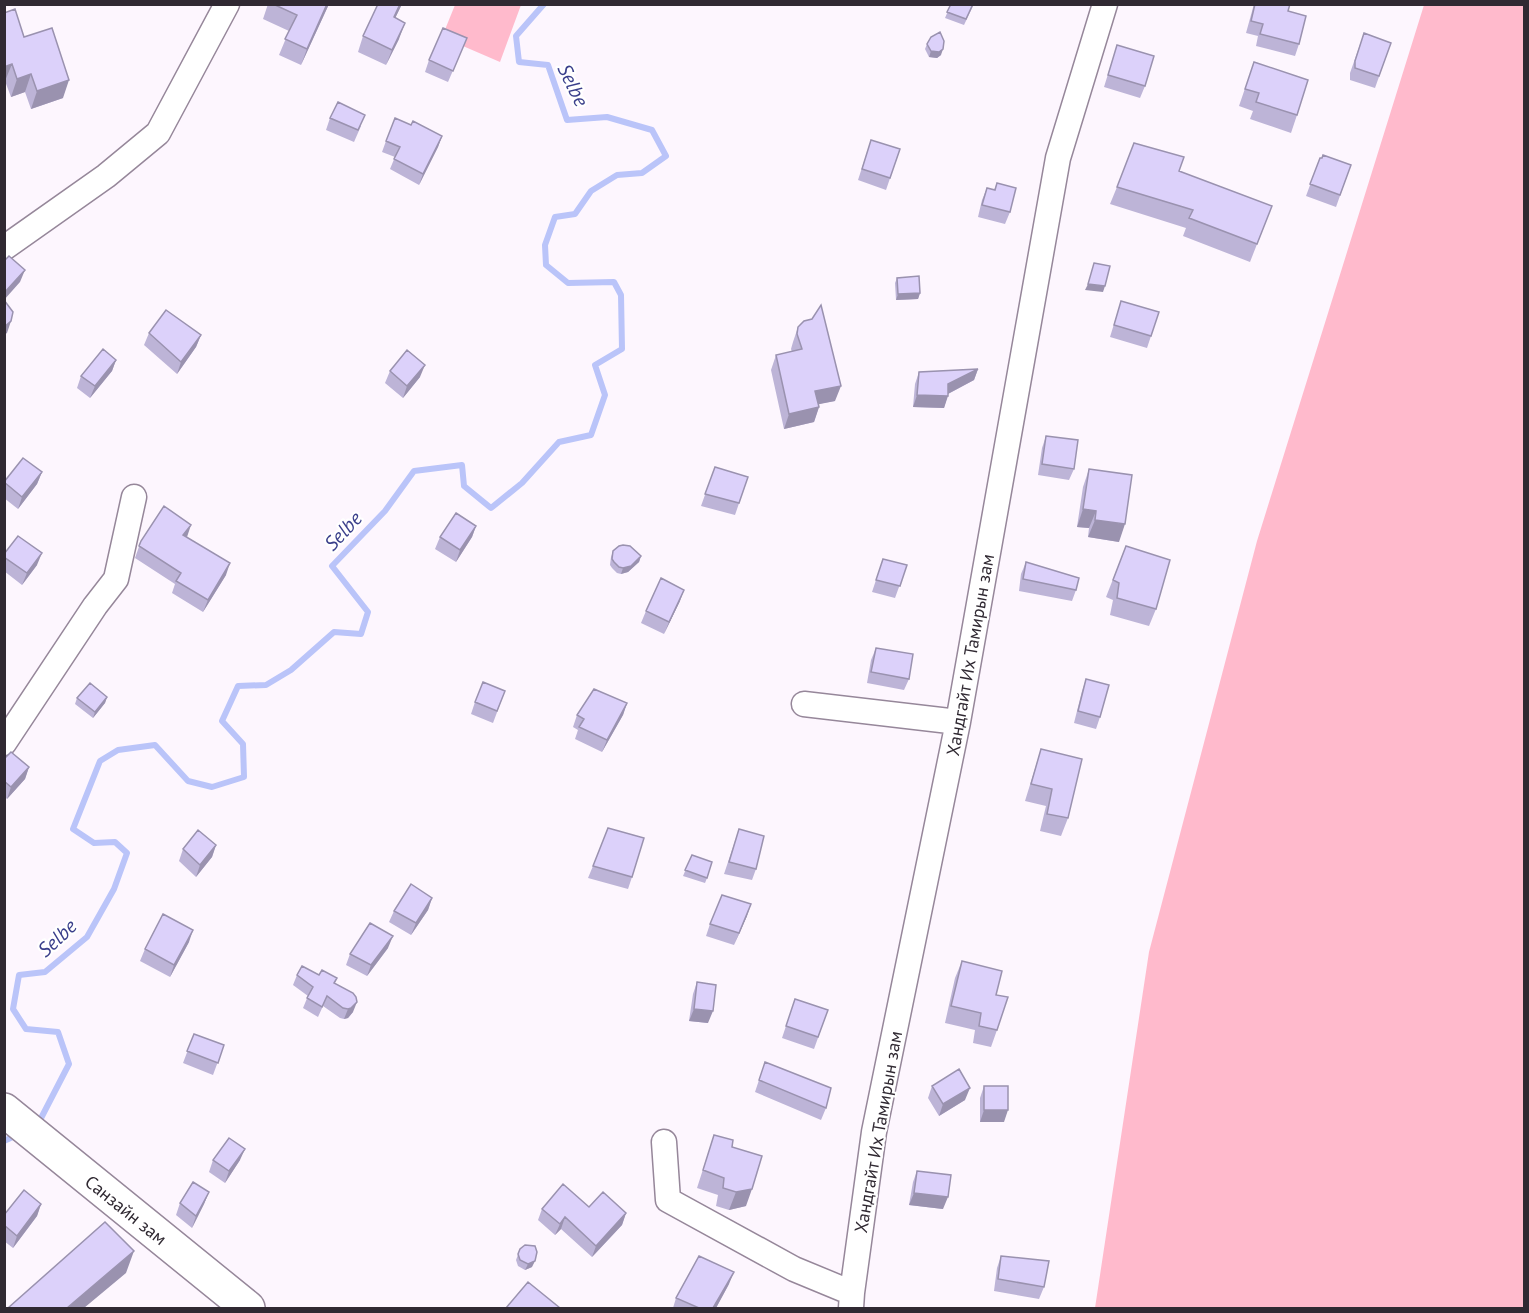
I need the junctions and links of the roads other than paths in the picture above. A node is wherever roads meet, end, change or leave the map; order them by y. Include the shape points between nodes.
1 (227, 4) edge
2 (1106, 4) edge
3 (4, 248) edge
4 (134, 497) dead end
5 (804, 704) dead end
6 (958, 722) junction
7 (4, 743) edge
8 (4, 1110) edge
9 (664, 1142) dead end
10 (851, 1300) edge
11 (248, 1308) edge

1 - 3 street via 158,133 106,176
2 - 6 street, Хандгайт Их Тамирын зам via 1058,158
4 - 7 street via 116,579
5 - 6 street
6 - 10 street, Хандгайт Их Тамирын зам via 874,1132
8 - 11 main road, Санзайн зам
9 - 10 street via 668,1200

